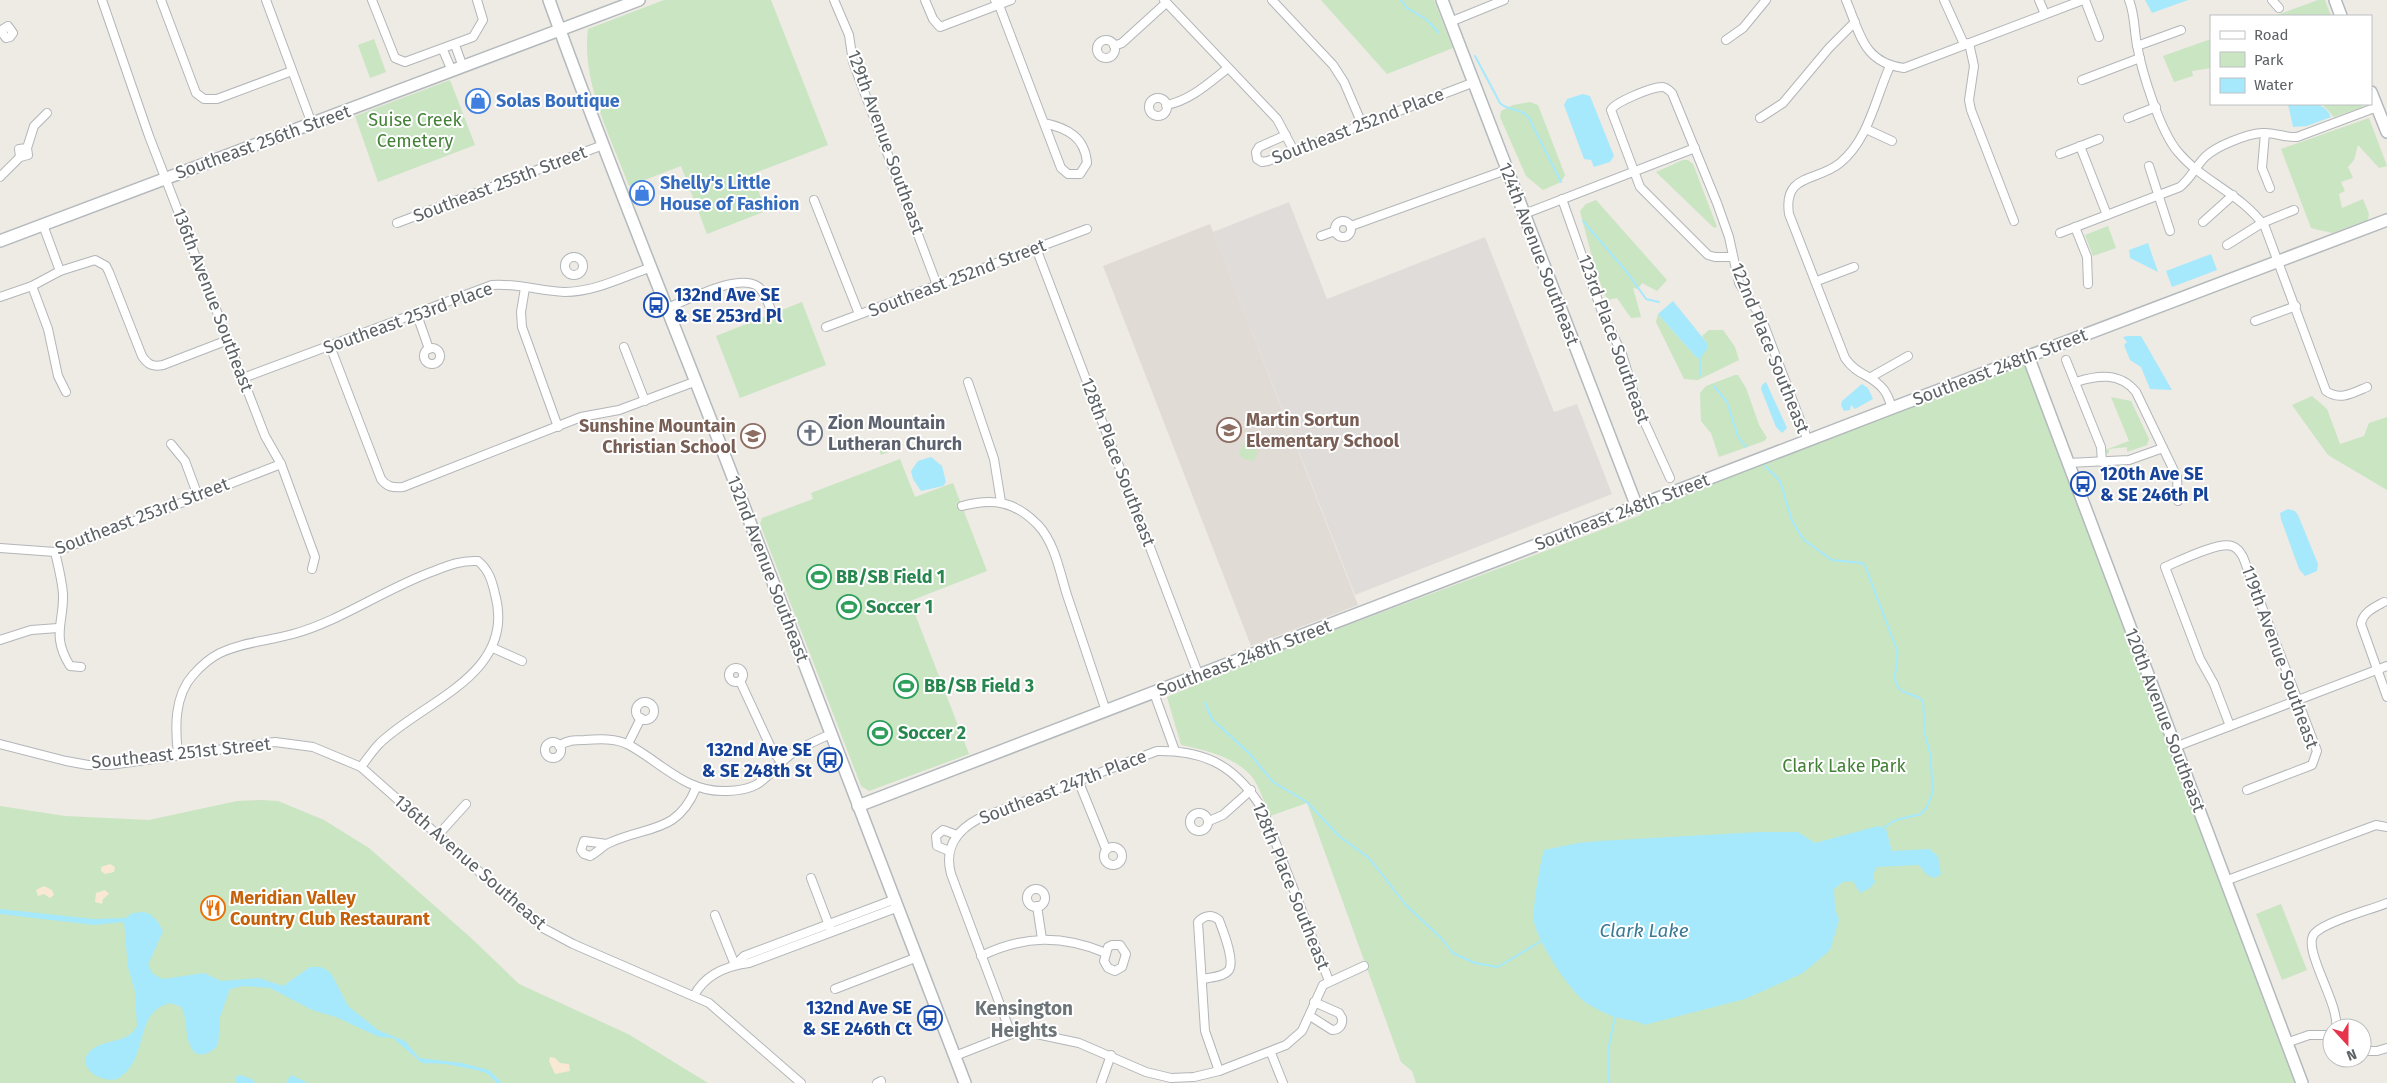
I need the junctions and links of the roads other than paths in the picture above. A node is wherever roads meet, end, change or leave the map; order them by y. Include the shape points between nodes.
1 (102, 0) edge
2 (161, 0) edge
3 (266, 0) edge
4 (372, 0) edge
5 (477, 0) edge
6 (549, 0) edge
7 (639, 0) edge
8 (834, 0) edge
9 (925, 0) edge
10 (1011, 0) edge
11 (1272, 0) edge
12 (1442, 0) edge
13 (1766, 0) edge
14 (1846, 0) edge
15 (1944, 0) edge
16 (2039, 0) edge
17 (2084, 0) edge
18 (2129, 0) edge
19 (2272, 0) edge
20 (2335, 0) edge
21 (1165, 1) edge
22 (1501, 1) edge
23 (997, 2) edge
24 (2279, 8) dead end
25 (2045, 14) junction
26 (2341, 15) edge
27 (1450, 22) junction
28 (1855, 22) junction
29 (560, 30) junction
30 (2181, 30) dead end
31 (2099, 37) dead end
32 (1726, 40) dead end
33 (1966, 44) junction
34 (455, 45) junction
35 (1114, 46) dead end
36 (2137, 46) junction
37 (443, 50) junction
38 (2140, 58) junction
39 (1890, 66) junction
40 (463, 67) junction
41 (1228, 68) junction
42 (292, 71) junction
43 (452, 71) junction
44 (2082, 80) dead end
45 (1472, 83) junction
46 (2372, 94) edge
47 (1166, 105) dead end
48 (2156, 107) junction
49 (2377, 107) junction
50 (47, 113) dead end
51 (1760, 118) dead end
52 (2128, 118) dead end
53 (1044, 123) junction
54 (312, 124) junction
55 (1362, 124) junction
56 (1866, 129) junction
57 (2264, 132) junction
58 (2387, 132) edge
59 (1286, 135) junction
60 (2100, 139) dead end
61 (1892, 141) dead end
62 (603, 145) junction
63 (2080, 146) junction
64 (1694, 148) junction
65 (1294, 151) junction
66 (2060, 154) dead end
67 (2149, 166) dead end
68 (2195, 169) junction
69 (1506, 170) junction
70 (1634, 171) junction
71 (0, 176) edge
72 (166, 178) junction
73 (2270, 188) dead end
74 (2233, 195) junction
75 (2158, 196) junction
76 (1562, 199) junction
77 (814, 200) dead end
78 (2294, 210) dead end
79 (1524, 214) junction
80 (2107, 215) junction
81 (2387, 220) edge
82 (2014, 221) dead end
83 (2203, 222) dead end
84 (2262, 222) junction
85 (397, 223) dead end
86 (43, 225) junction
87 (2075, 227) junction
88 (1087, 229) dead end
89 (2170, 231) dead end
90 (2060, 233) dead end
91 (1321, 236) dead end
92 (0, 241) edge
93 (2227, 245) dead end
94 (1036, 248) junction
95 (1733, 256) junction
96 (2279, 262) junction
97 (1854, 267) dead end
98 (649, 268) junction
99 (60, 271) junction
100 (575, 275) dead end
101 (1817, 281) junction
102 (2088, 284) dead end
103 (938, 285) junction
104 (32, 286) junction
105 (525, 288) junction
106 (578, 291) junction
107 (0, 297) edge
108 (2296, 306) junction
109 (666, 309) junction
110 (416, 312) junction
111 (772, 312) dead end
112 (859, 314) junction
113 (2255, 320) dead end
114 (826, 327) dead end
115 (228, 340) junction
116 (330, 346) junction
117 (624, 347) dead end
118 (429, 349) dead end
119 (1908, 356) dead end
120 (2028, 356) junction
121 (2066, 360) dead end
122 (1871, 377) junction
123 (243, 378) junction
124 (694, 382) junction
125 (968, 382) dead end
126 (2076, 382) junction
127 (2367, 387) dead end
128 (66, 392) dead end
129 (645, 401) junction
130 (1892, 408) junction
131 (558, 427) junction
132 (1808, 440) junction
133 (171, 444) dead end
134 (2163, 448) junction
135 (2102, 462) junction
136 (2068, 463) junction
137 (281, 464) junction
138 (1670, 478) dead end
139 (198, 496) junction
140 (2178, 501) dead end
141 (1001, 502) junction
142 (962, 506) dead end
143 (1637, 507) junction
144 (0, 548) edge
145 (55, 552) junction
146 (312, 569) dead end
147 (2384, 602) dead end
148 (58, 628) junction
149 (0, 640) edge
150 (493, 648) junction
151 (522, 661) dead end
152 (2387, 666) edge
153 (81, 667) dead end
154 (2377, 670) junction
155 (1199, 676) junction
156 (740, 681) dead end
157 (1154, 693) junction
158 (2387, 697) edge
159 (2299, 700) junction
160 (1106, 711) junction
161 (642, 718) dead end
162 (2230, 726) junction
163 (831, 734) junction
164 (0, 744) edge
165 (628, 744) junction
166 (559, 746) dead end
167 (2175, 747) junction
168 (1175, 751) junction
169 (178, 754) junction
170 (781, 762) junction
171 (361, 767) junction
172 (1078, 780) junction
173 (696, 788) junction
174 (1251, 790) junction
175 (2247, 790) dead end
176 (466, 804) dead end
177 (858, 806) junction
178 (1208, 821) dead end
179 (2386, 826) edge
180 (439, 834) junction
181 (955, 838) junction
182 (607, 844) dead end
183 (1106, 850) dead end
184 (950, 851) junction
185 (811, 878) dead end
186 (2225, 881) junction
187 (2387, 903) edge
188 (894, 904) junction
189 (1038, 906) dead end
190 (715, 915) dead end
191 (830, 928) junction
192 (1042, 938) junction
193 (1106, 953) dead end
194 (981, 956) junction
195 (915, 958) junction
196 (735, 965) junction
197 (1364, 966) dead end
198 (1203, 979) junction
199 (1329, 981) junction
200 (835, 988) dead end
201 (694, 996) junction
202 (1314, 1002) junction
203 (1310, 1016) junction
204 (2336, 1018) edge
205 (1011, 1034) junction
206 (2322, 1035) edge
207 (2286, 1043) junction
208 (2387, 1048) edge
209 (2372, 1052) edge
210 (1271, 1053) junction
211 (1111, 1055) junction
212 (954, 1056) junction
213 (1219, 1070) junction
214 (801, 1083) edge
215 (965, 1083) edge
216 (1101, 1083) edge
217 (1283, 1083) edge
218 (2302, 1083) edge

1 - 72 street, 136th Avenue Southeast
2 - 42 street via 199,97 217,99
3 - 42 street
4 - 37 street via 395,58 405,62
5 - 34 street via 483,20 480,29 473,37
6 - 29 street, 132nd Avenue Southeast
7 - 29 street, Southeast 256th Street
8 - 103 street, 129th Avenue Southeast via 849,35 853,62
9 - 23 street via 940,28
10 - 23 street
11 - 55 street via 1333,65
12 - 27 street, 124th Avenue Southeast
13 - 32 street via 1743,28
14 - 28 street
15 - 33 street
16 - 25 street
17 - 25 street
17 - 31 street
18 - 36 street
19 - 24 street
20 - 26 street
21 - 35 street
21 - 41 street
22 - 27 street
23 - 53 street
25 - 33 street
27 - 45 street, 124th Avenue Southeast
28 - 39 street via 1870,54
28 - 51 street via 1783,103
29 - 40 street, Southeast 256th Street
29 - 62 street, 132nd Avenue Southeast
30 - 36 street
33 - 39 street via 1915,65 1904,68
33 - 82 street via 1974,66 1969,100 1971,110
34 - 37 street
34 - 40 street
36 - 38 street
37 - 43 street
38 - 44 street
38 - 48 street
39 - 56 street via 1877,93
40 - 43 street, Southeast 256th Street
41 - 47 street via 1199,90
41 - 59 street via 1277,119
42 - 54 street
43 - 54 street, Southeast 256th Street
45 - 55 street, Southeast 252nd Place
45 - 69 street, 124th Avenue Southeast
46 - 49 street
48 - 52 street
48 - 68 street via 2174,146
49 - 57 street via 2297,136 2286,138
49 - 58 street
50 - 71 street via 34,126 27,148 19,149 20,157
53 - 53 street via 1062,127 1078,137 1087,163 1080,174 1068,174 1061,168
54 - 72 street, Southeast 256th Street
55 - 65 street, Southeast 252nd Place
56 - 61 street
56 - 101 street via 1852,151 1838,164 1795,185 1790,192 1789,214
57 - 68 street via 2218,147
57 - 73 street via 2262,168
59 - 65 street
59 - 65 street, Southeast 252nd Place via 1259,147 1257,158 1262,162
60 - 63 street
62 - 85 street, Southeast 255th Street
62 - 98 street, 132nd Avenue Southeast
63 - 66 street
63 - 80 street
64 - 70 street
64 - 70 street, 122nd Place Southeast via 1672,93 1659,88 1613,106 1611,110
64 - 95 street, 122nd Place Southeast via 1717,204
67 - 75 street
68 - 74 street
68 - 75 street via 2180,187
69 - 79 street, 124th Avenue Southeast
69 - 91 street via 1351,226 1345,236 1335,232
70 - 76 street
70 - 95 street via 1646,194 1708,255
72 - 86 street, Southeast 256th Street
72 - 115 street, 136th Avenue Southeast
74 - 83 street
74 - 84 street
75 - 80 street
75 - 89 street
76 - 79 street
76 - 138 street, 123rd Place Southeast via 1602,312 1622,354 1639,410
77 - 112 street
78 - 84 street
79 - 143 street, 124th Avenue Southeast
80 - 87 street
81 - 96 street, Southeast 248th Street
84 - 93 street
84 - 96 street
86 - 92 street, Southeast 256th Street
86 - 99 street
87 - 90 street
87 - 102 street via 2087,257
88 - 94 street, Southeast 252nd Street
94 - 103 street, Southeast 252nd Street
94 - 155 street, 128th Place Southeast
95 - 132 street, 122nd Place Southeast via 1739,283 1761,318
96 - 108 street
96 - 120 street, Southeast 248th Street
97 - 101 street
98 - 106 street, Southeast 253rd Place
98 - 109 street, 132nd Avenue Southeast
99 - 104 street
99 - 115 street via 90,260 100,262 109,272 148,364 163,365
100 - 106 street
101 - 122 street via 1845,358 1852,368
103 - 112 street, Southeast 252nd Street
104 - 107 street
104 - 128 street via 48,330 58,376
105 - 106 street, Southeast 253rd Place
105 - 110 street, Southeast 253rd Place via 492,285
105 - 131 street via 522,327
108 - 113 street
108 - 127 street via 2326,391 2344,396
109 - 111 street via 735,282 757,286 763,291
109 - 124 street, 132nd Avenue Southeast
110 - 116 street, Southeast 253rd Place
110 - 118 street
112 - 114 street, Southeast 252nd Street
115 - 123 street, 136th Avenue Southeast
116 - 123 street, Southeast 253rd Place
116 - 131 street via 381,479 392,487 403,487
117 - 129 street
119 - 122 street
120 - 130 street, Southeast 248th Street
120 - 136 street, 120th Avenue Southeast
121 - 126 street
122 - 130 street via 1885,391
123 - 137 street, 136th Avenue Southeast via 265,436
124 - 129 street
124 - 163 street, 132nd Avenue Southeast
125 - 141 street via 994,459
126 - 134 street via 2092,377 2121,378 2129,383
126 - 135 street via 2101,447
129 - 131 street via 619,410 589,414
130 - 132 street, Southeast 248th Street
132 - 143 street, Southeast 248th Street
133 - 139 street via 185,460
134 - 135 street via 2134,458
134 - 140 street via 2177,476
135 - 136 street
136 - 167 street, 120th Avenue Southeast
137 - 139 street, Southeast 253rd Street
137 - 146 street, 136th Avenue Southeast via 315,557
139 - 145 street, Southeast 253rd Street
141 - 142 street via 981,501
141 - 160 street via 1028,517 1044,533
143 - 155 street, Southeast 248th Street
144 - 145 street, Southeast 253rd Street
145 - 148 street via 63,595
147 - 154 street via 2367,613 2361,624
148 - 149 street via 31,630
148 - 153 street via 68,662 73,668
150 - 151 street
150 - 169 street via 498,606 489,575 478,561 456,563 417,577 292,634 238,646 218,654 192,676 184,691 177,710
150 - 171 street via 477,669 456,688 380,743
152 - 154 street
154 - 158 street
154 - 159 street
155 - 157 street, Southeast 248th Street
156 - 170 street via 772,750
157 - 160 street, Southeast 248th Street
157 - 168 street
159 - 162 street
159 - 162 street, 119th Avenue Southeast via 2243,557 2238,548 2230,545 2216,547 2165,567
159 - 175 street, 119th Avenue Southeast via 2317,751 2316,759 2312,765
160 - 177 street, Southeast 248th Street
161 - 165 street
162 - 167 street
163 - 170 street via 801,747
163 - 177 street, 132nd Avenue Southeast
164 - 169 street, Southeast 251st Street via 88,765
165 - 166 street via 604,739 565,741
165 - 173 street via 682,782
167 - 186 street, 120th Avenue Southeast
168 - 172 street, Southeast 247th Place via 1141,756
168 - 174 street, 128th Place Southeast via 1212,760 1230,770
169 - 171 street, Southeast 251st Street via 275,742 294,743 313,747
170 - 173 street via 766,780 743,790
171 - 180 street, 136th Avenue Southeast
172 - 181 street, Southeast 247th Place via 978,819
172 - 183 street
173 - 182 street via 689,805 678,817
174 - 178 street via 1223,815
174 - 199 street, 128th Place Southeast via 1263,810
176 - 180 street
177 - 188 street, 132nd Avenue Southeast
179 - 186 street via 2376,825
180 - 201 street, 136th Avenue Southeast via 544,928 573,944
181 - 184 street
181 - 184 street via 943,830 936,836 937,846
184 - 194 street via 950,874
185 - 191 street
186 - 207 street, 120th Avenue Southeast
187 - 204 street via 2330,924 2311,937 2311,950 2335,1008
188 - 191 street
188 - 195 street, 132nd Avenue Southeast
189 - 192 street
190 - 196 street
191 - 196 street via 749,963
192 - 193 street via 1090,946
192 - 194 street via 998,948
194 - 205 street
195 - 200 street
195 - 212 street, 132nd Avenue Southeast
196 - 201 street via 705,979
197 - 199 street
198 - 198 street via 1230,969 1219,920 1210,916 1198,922
198 - 213 street via 1205,1031
199 - 202 street
201 - 214 street, 136th Avenue Southeast via 728,1018
202 - 203 street
202 - 203 street via 1338,1013 1342,1024 1332,1030
203 - 210 street via 1296,1037
205 - 211 street via 1046,1034 1079,1042
205 - 212 street
206 - 207 street via 2309,1035
207 - 218 street, 120th Avenue Southeast
208 - 209 street
210 - 213 street
210 - 217 street
211 - 213 street via 1146,1072 1171,1078 1194,1077
211 - 216 street
212 - 215 street, 132nd Avenue Southeast

